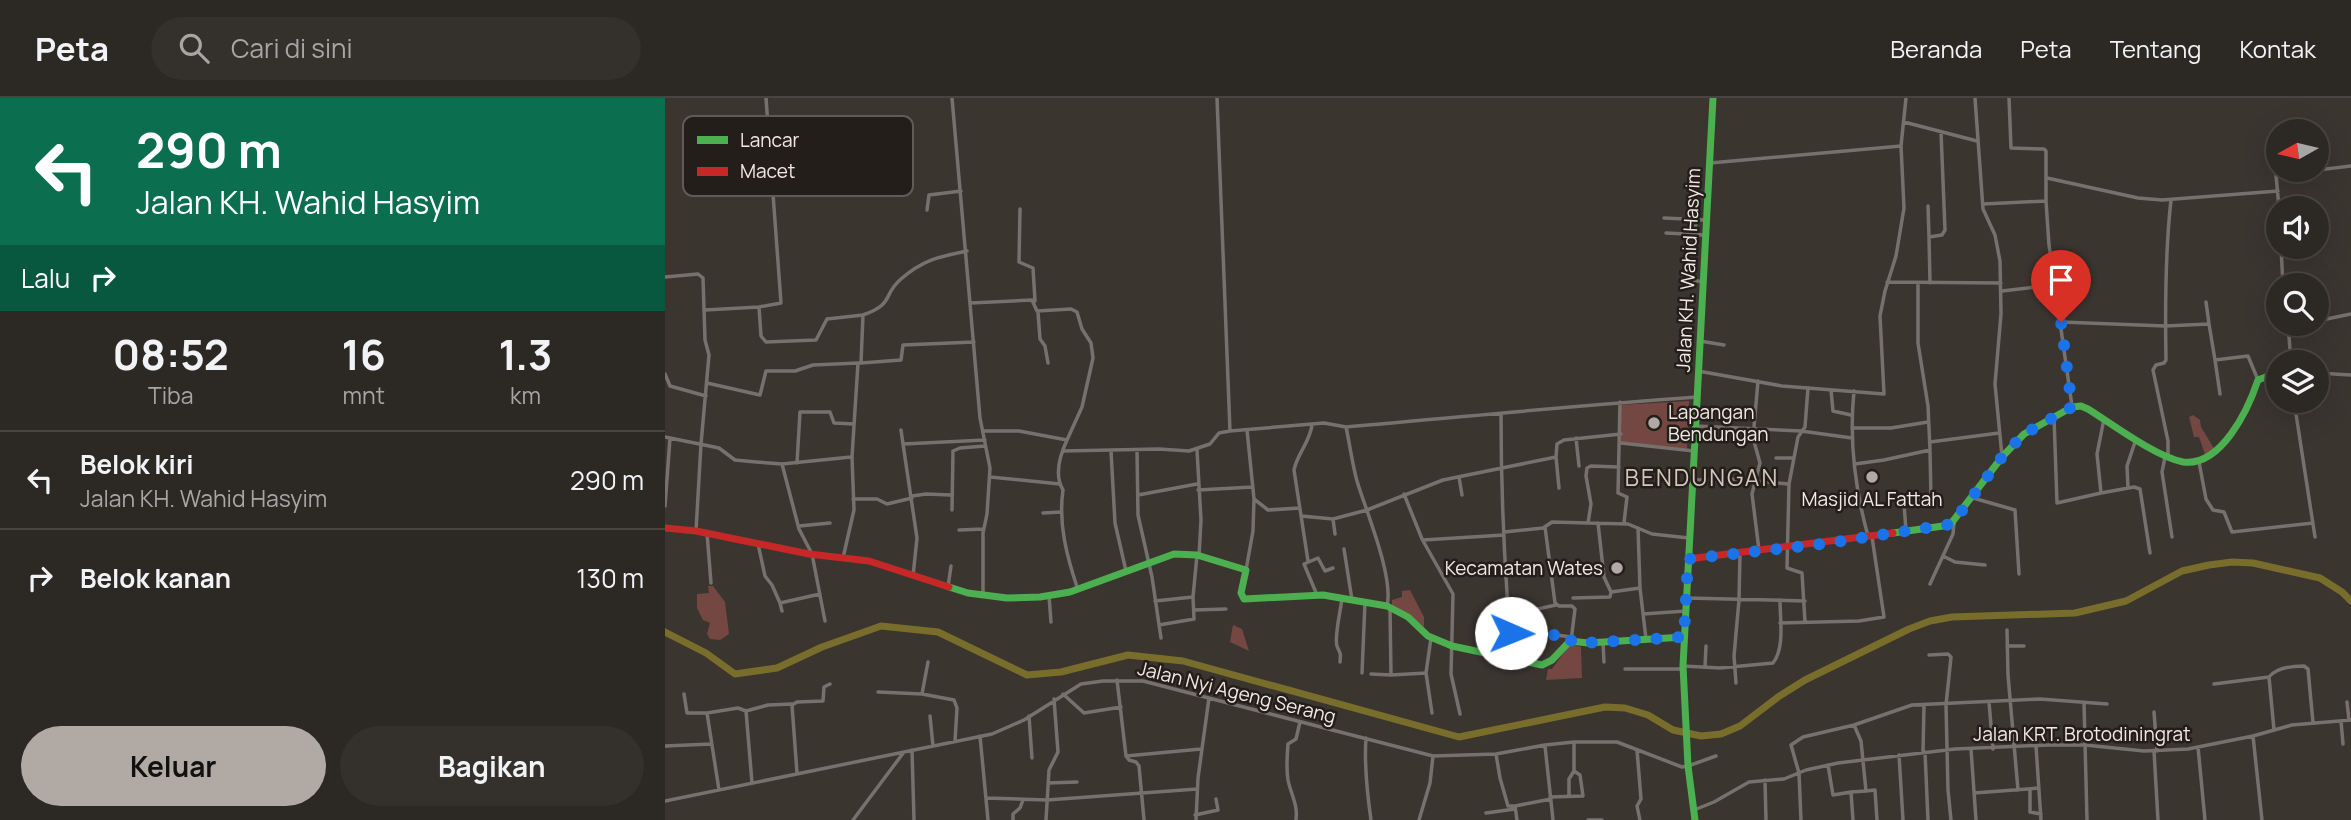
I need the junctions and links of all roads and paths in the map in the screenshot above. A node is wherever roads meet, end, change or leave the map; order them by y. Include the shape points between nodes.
1 (766, 98) edge
2 (953, 98) edge
3 (1217, 98) edge
4 (1713, 98) edge
5 (1906, 98) edge
6 (1975, 98) edge
7 (2009, 98) edge
8 (767, 116) edge
9 (1904, 122) junction
10 (1941, 132) junction
11 (1977, 141) junction
12 (1901, 146) junction
13 (1710, 163) junction
14 (2351, 166) edge
15 (2047, 177) junction
16 (961, 191) junction
17 (2278, 191) junction
18 (773, 196) edge
19 (2278, 196) edge
20 (2171, 200) junction
21 (2046, 201) junction
22 (1983, 204) junction
23 (1928, 206) dead end
24 (1020, 209) dead end
25 (927, 210) dead end
26 (1664, 218) dead end
27 (1696, 220) junction
28 (1707, 220) junction
29 (1667, 233) dead end
30 (1695, 235) junction
31 (1706, 235) junction
32 (1929, 237) junction
33 (967, 251) junction
34 (665, 276) edge
35 (1683, 278) dead end
36 (1703, 282) junction
37 (1887, 282) junction
38 (1918, 283) junction
39 (1930, 283) junction
40 (2000, 283) junction
41 (2054, 285) junction
42 (2002, 291) junction
43 (1035, 301) junction
44 (2206, 302) dead end
45 (971, 303) junction
46 (759, 307) junction
47 (705, 310) junction
48 (1038, 311) junction
49 (2351, 314) edge
50 (863, 315) junction
51 (2329, 319) edge
52 (2061, 322) junction
53 (2209, 324) junction
54 (2165, 326) junction
55 (1700, 341) junction
56 (974, 342) junction
57 (1724, 345) dead end
58 (2215, 360) junction
59 (859, 363) junction
60 (1048, 363) dead end
61 (1698, 371) junction
62 (2329, 373) edge
63 (665, 374) edge
64 (2351, 374) edge
65 (2266, 377) edge
66 (2258, 380) junction
67 (1758, 381) junction
68 (707, 383) junction
69 (1808, 388) junction
70 (1831, 390) junction
71 (1854, 391) junction
72 (2220, 394) dead end
73 (706, 396) junction
74 (1697, 397) junction
75 (1620, 402) junction
76 (2072, 407) junction
77 (2296, 413) edge
78 (1501, 414) junction
79 (1851, 415) junction
80 (2054, 417) junction
81 (2104, 419) junction
82 (1928, 422) junction
83 (854, 424) junction
84 (1312, 424) junction
85 (1695, 426) junction
86 (1346, 427) junction
87 (1852, 428) junction
88 (1753, 429) junction
89 (901, 430) dead end
90 (1247, 430) junction
91 (1230, 431) junction
92 (1801, 431) junction
93 (982, 432) junction
94 (2000, 433) junction
95 (1621, 434) junction
96 (667, 437) edge
97 (1576, 438) junction
98 (1852, 438) junction
99 (2136, 439) junction
100 (985, 440) junction
101 (1067, 440) junction
102 (1930, 442) junction
103 (903, 443) junction
104 (1621, 443) junction
105 (701, 444) junction
106 (986, 446) junction
107 (1137, 450) junction
108 (1197, 450) junction
109 (1930, 450) junction
110 (1063, 451) junction
111 (1111, 451) junction
112 (1694, 451) junction
113 (852, 457) junction
114 (1556, 457) junction
115 (2002, 457) junction
116 (1776, 458) dead end
117 (1793, 458) junction
118 (2166, 458) junction
119 (2199, 462) junction
120 (797, 463) junction
121 (782, 464) junction
122 (1855, 464) junction
123 (1579, 466) dead end
124 (1619, 467) junction
125 (1501, 468) junction
126 (990, 477) junction
127 (1459, 477) junction
128 (1692, 480) junction
129 (1755, 480) junction
130 (1060, 484) junction
131 (1789, 484) junction
132 (1253, 486) junction
133 (1198, 487) junction
134 (1559, 488) dead end
135 (2128, 488) junction
136 (2101, 493) junction
137 (1404, 494) junction
138 (951, 495) junction
139 (1138, 495) junction
140 (1462, 495) dead end
141 (912, 497) junction
142 (1973, 498) junction
143 (853, 499) junction
144 (1254, 499) junction
145 (665, 506) edge
146 (1300, 508) junction
147 (952, 510) dead end
148 (1367, 510) junction
149 (1061, 512) junction
150 (1043, 513) dead end
151 (1301, 516) junction
152 (1333, 519) junction
153 (830, 523) dead end
154 (1588, 523) junction
155 (1598, 523) junction
156 (1954, 523) junction
157 (2313, 523) junction
158 (1624, 524) junction
159 (799, 526) junction
160 (1545, 527) junction
161 (665, 528) edge
162 (983, 528) junction
163 (1638, 528) junction
164 (959, 530) dead end
165 (697, 531) junction
166 (1906, 531) junction
167 (707, 533) junction
168 (1335, 534) dead end
169 (1504, 534) junction
170 (1870, 535) junction
171 (2172, 537) dead end
172 (2315, 537) dead end
173 (1689, 538) junction
174 (1423, 540) junction
175 (758, 544) junction
176 (1344, 549) dead end
177 (1786, 549) junction
178 (1759, 552) junction
179 (2150, 553) dead end
180 (812, 554) junction
181 (1198, 555) junction
182 (1740, 555) junction
183 (1943, 556) junction
184 (843, 558) junction
185 (1688, 559) junction
186 (1308, 561) junction
187 (1149, 562) junction
188 (1985, 565) dead end
189 (951, 566) dead end
190 (1333, 568) dead end
191 (1246, 570) junction
192 (1126, 571) junction
193 (2019, 574) dead end
194 (913, 576) junction
195 (711, 583) dead end
196 (1930, 584) dead end
197 (948, 587) junction
198 (1640, 588) junction
199 (1078, 590) junction
200 (1611, 592) junction
201 (820, 594) junction
202 (983, 594) junction
203 (1317, 595) junction
204 (1049, 596) junction
205 (1193, 597) junction
206 (1342, 598) junction
207 (1573, 598) dead end
208 (1686, 598) junction
209 (1352, 600) junction
210 (1739, 600) junction
211 (1780, 600) junction
212 (1155, 601) junction
213 (1805, 601) junction
214 (1365, 602) junction
215 (780, 603) junction
216 (1556, 605) junction
217 (1388, 607) junction
218 (1226, 609) dead end
219 (1194, 610) junction
220 (782, 611) dead end
221 (1686, 611) junction
222 (1643, 614) junction
223 (1510, 615) junction
224 (825, 621) dead end
225 (1051, 622) dead end
226 (1805, 622) junction
227 (1780, 623) junction
228 (1159, 625) junction
229 (2007, 630) dead end
230 (1511, 633) junction
231 (1684, 637) junction
232 (1161, 638) dead end
233 (1431, 638) junction
234 (1572, 639) junction
235 (1646, 639) junction
236 (1603, 642) junction
237 (1452, 646) junction
238 (1706, 646) dead end
239 (2007, 646) junction
240 (2024, 646) dead end
241 (1929, 655) dead end
242 (1510, 657) junction
243 (928, 662) dead end
244 (1604, 662) dead end
245 (1340, 663) dead end
246 (1705, 667) junction
247 (1734, 667) junction
248 (1683, 668) junction
249 (1625, 669) dead end
250 (1362, 673) dead end
251 (1426, 673) junction
252 (1371, 674) dead end
253 (1391, 675) junction
254 (2269, 677) junction
255 (1117, 680) junction
256 (1736, 683) dead end
257 (830, 684) dead end
258 (2214, 684) dead end
259 (878, 692) dead end
260 (684, 694) dead end
261 (922, 694) junction
262 (1063, 694) junction
263 (1209, 698) junction
264 (1054, 699) junction
265 (2010, 701) junction
266 (1989, 702) junction
267 (2347, 702) dead end
268 (2084, 703) junction
269 (2108, 704) dead end
270 (792, 705) junction
271 (1924, 705) junction
272 (1947, 705) junction
273 (1121, 707) junction
274 (746, 711) junction
275 (2154, 712) dead end
276 (707, 713) junction
277 (1432, 713) dead end
278 (1460, 714) dead end
279 (930, 716) dead end
280 (1029, 716) junction
281 (2350, 720) edge
282 (2341, 721) junction
283 (1300, 722) junction
284 (2313, 723) junction
285 (1854, 725) junction
286 (2274, 730) junction
287 (980, 736) junction
288 (2253, 736) junction
289 (1366, 738) junction
290 (955, 741) junction
291 (1574, 742) junction
292 (711, 744) junction
293 (2343, 744) dead end
294 (1545, 745) junction
295 (933, 746) junction
296 (2036, 746) junction
297 (2085, 746) junction
298 (665, 747) edge
299 (2014, 747) junction
300 (2198, 747) junction
301 (1201, 749) junction
302 (1947, 749) junction
303 (1971, 749) junction
304 (1993, 749) junction
305 (912, 750) junction
306 (1637, 750) junction
307 (2155, 751) junction
308 (904, 752) junction
309 (1924, 752) junction
310 (1496, 754) junction
311 (1716, 755) dead end
312 (1899, 755) junction
313 (1126, 756) junction
314 (1433, 756) junction
315 (1032, 758) dead end
316 (1864, 760) junction
317 (1828, 765) junction
318 (1688, 766) junction
319 (1574, 771) junction
320 (797, 772) junction
321 (1799, 773) junction
322 (1765, 780) junction
323 (1077, 782) dead end
324 (752, 783) junction
325 (1048, 783) junction
326 (2039, 788) junction
327 (1197, 789) junction
328 (2030, 789) junction
329 (719, 790) junction
330 (2018, 790) junction
331 (1866, 791) junction
332 (1142, 792) junction
333 (1851, 792) junction
334 (1974, 793) junction
335 (1569, 795) junction
336 (986, 798) junction
337 (1551, 798) junction
338 (1216, 799) dead end
339 (1023, 800) junction
340 (1047, 800) junction
341 (665, 801) edge
342 (1515, 807) junction
343 (1694, 810) junction
344 (1486, 813) dead end
345 (2041, 814) junction
346 (1196, 817) edge
347 (853, 820) edge
348 (914, 820) edge
349 (988, 820) edge
350 (1013, 820) edge
351 (1046, 820) edge
352 (1144, 820) edge
353 (1296, 820) edge
354 (1371, 820) edge
355 (1419, 820) edge
356 (1517, 820) edge
357 (1553, 820) edge
358 (1588, 820) edge
359 (1602, 820) edge
360 (1640, 820) edge
361 (1695, 820) edge
362 (1766, 820) edge
363 (1801, 820) edge
364 (1853, 820) edge
365 (1877, 820) edge
366 (1903, 820) edge
367 (1928, 820) edge
368 (1951, 820) edge
369 (1976, 820) edge
370 (2041, 820) edge
371 (2087, 820) edge
372 (2158, 820) edge
373 (2205, 820) edge
374 (2262, 820) edge

1 - 8 street
2 - 16 street
3 - 91 street
4 - 13 street, Jalan KH. Wahid Hasyim
5 - 9 street
6 - 11 street
7 - 15 street via 2011,147 2045,149
9 - 10 street
9 - 12 street
10 - 11 street
10 - 32 street via 1944,233
11 - 22 street
12 - 13 street
12 - 37 street via 1904,208
13 - 28 street, Jalan KH. Wahid Hasyim
14 - 17 street via 2276,175
15 - 20 street via 2138,198
15 - 21 street
16 - 25 street via 929,195
16 - 33 street
17 - 19 street
17 - 20 street
18 - 46 street via 781,298 779,304
20 - 54 street
21 - 22 street
21 - 41 street
22 - 40 street via 1995,235
23 - 32 street
24 - 43 street via 1019,262 1033,268
26 - 27 street
27 - 28 street
27 - 30 street
28 - 31 street, Jalan KH. Wahid Hasyim
29 - 30 street
30 - 31 street
31 - 36 street, Jalan KH. Wahid Hasyim
32 - 39 street
33 - 45 street
33 - 50 street via 928,260 900,279 881,309
34 - 47 street via 701,275
35 - 36 street
36 - 55 street, Jalan KH. Wahid Hasyim
37 - 38 street
37 - 71 street via 1880,326 1885,393
38 - 39 street
38 - 82 street via 1918,343
39 - 40 street
40 - 42 street
41 - 42 street
41 - 52 street
42 - 94 street via 1995,384
43 - 45 street
43 - 48 street
44 - 53 street
45 - 56 street
46 - 47 street
46 - 50 street via 761,337 766,342 816,340 827,319
47 - 68 street
48 - 60 street
48 - 101 street via 1076,311 1092,348 1082,407
49 - 51 street
50 - 59 street
52 - 54 street
52 - 76 street
53 - 54 street
53 - 58 street
54 - 118 street via 2166,360 2153,370 2168,441
55 - 57 street
55 - 61 street, Jalan KH. Wahid Hasyim
56 - 59 street via 903,345 901,360
56 - 93 street
58 - 66 street via 2248,356
58 - 72 street
59 - 68 street via 766,371 760,395
59 - 83 street
61 - 67 street
61 - 74 street, Jalan KH. Wahid Hasyim
62 - 64 street
63 - 73 street via 670,386
65 - 66 street
66 - 119 street via 2241,421 2214,454
67 - 69 street
67 - 88 street
68 - 73 street
69 - 70 street
69 - 92 street
70 - 71 street
70 - 79 street via 1833,411
71 - 79 street
73 - 105 street
74 - 75 street
74 - 85 street, Jalan KH. Wahid Hasyim
75 - 78 street
75 - 95 street
76 - 80 street
76 - 81 street via 2083,407
77 - 157 street
78 - 86 street
78 - 125 street
79 - 87 street
80 - 115 street via 2028,431
80 - 136 street via 2057,503
81 - 99 street
81 - 136 street via 2097,454
82 - 87 street
82 - 102 street
83 - 113 street
83 - 120 street via 834,423 829,412 800,412
84 - 86 street
84 - 90 street
84 - 146 street via 1295,465
85 - 88 street
85 - 112 street, Jalan KH. Wahid Hasyim
86 - 148 street
87 - 98 street
88 - 92 street
88 - 129 street via 1760,463
89 - 103 street
90 - 91 street
90 - 132 street
91 - 108 street via 1219,433
92 - 98 street
92 - 117 street
93 - 100 street
93 - 101 street
94 - 102 street
94 - 115 street
95 - 97 street
95 - 104 street
96 - 105 street
96 - 145 street
97 - 114 street via 1558,443
97 - 123 street
98 - 122 street
99 - 118 street
99 - 135 street via 2127,466
100 - 103 street
100 - 106 street
101 - 110 street
102 - 109 street
103 - 141 street
104 - 112 street
104 - 124 street
105 - 121 street via 723,449 738,460
105 - 165 street
106 - 126 street
106 - 138 street via 953,451
107 - 108 street
107 - 111 street
107 - 139 street
108 - 133 street
109 - 122 street
109 - 166 street via 1931,498 1904,503
110 - 111 street
110 - 130 street
111 - 192 street via 1115,523
112 - 128 street, Jalan KH. Wahid Hasyim
113 - 120 street
113 - 143 street
114 - 125 street
114 - 134 street
115 - 142 street
116 - 117 street
117 - 131 street
118 - 119 street
118 - 171 street via 2162,472
119 - 157 street via 2206,499 2212,509 2224,512 2232,532
120 - 121 street
121 - 159 street
122 - 170 street via 1858,497
124 - 154 street via 1587,468
124 - 158 street via 1618,493 1627,497
125 - 127 street
125 - 169 street
126 - 130 street
126 - 162 street
127 - 137 street
127 - 140 street
128 - 129 street
128 - 173 street, Jalan KH. Wahid Hasyim
129 - 131 street
129 - 178 street via 1752,502
130 - 149 street
131 - 177 street
132 - 133 street
132 - 144 street
133 - 139 street
133 - 181 street
135 - 136 street
135 - 179 street via 2136,487 2141,493
137 - 148 street
137 - 174 street
138 - 141 street
138 - 147 street
139 - 187 street
141 - 143 street via 887,503
141 - 194 street via 917,538
142 - 156 street
142 - 193 street via 2015,510
143 - 184 street
144 - 146 street via 1268,510
144 - 191 street
146 - 151 street
148 - 152 street
148 - 217 street
149 - 150 street
149 - 199 street
151 - 152 street
151 - 186 street
152 - 168 street
153 - 159 street
154 - 155 street
154 - 160 street via 1556,522
155 - 158 street
155 - 200 street via 1604,577
156 - 166 street
156 - 183 street
157 - 172 street
158 - 163 street
159 - 180 street
160 - 169 street
160 - 216 street
161 - 165 street
162 - 164 street
162 - 202 street
163 - 173 street
163 - 198 street
165 - 167 street
166 - 170 street
167 - 175 street
167 - 195 street
169 - 174 street
169 - 223 street
170 - 177 street
170 - 226 street via 1884,617
173 - 185 street, Jalan KH. Wahid Hasyim
174 - 237 street via 1453,594
175 - 180 street
175 - 215 street via 765,576
176 - 209 street
177 - 178 street
177 - 213 street via 1787,568 1802,573
178 - 182 street
180 - 184 street
180 - 201 street
181 - 187 street via 1174,554
181 - 191 street
181 - 205 street
182 - 185 street
182 - 210 street
183 - 188 street
183 - 196 street
184 - 194 street via 879,563
185 - 208 street, Jalan KH. Wahid Hasyim
186 - 190 street via 1318,558 1325,570
186 - 203 street via 1304,567
187 - 192 street
187 - 212 street
189 - 197 street
191 - 203 street via 1244,599
192 - 199 street
194 - 197 street
197 - 202 street
198 - 200 street
198 - 222 street
199 - 204 street
200 - 207 street via 1608,598
201 - 215 street
201 - 224 street
202 - 204 street
203 - 206 street
204 - 225 street
205 - 212 street
205 - 219 street
206 - 209 street
206 - 245 street via 1337,646
208 - 210 street
208 - 221 street, Jalan KH. Wahid Hasyim
209 - 214 street
210 - 211 street
210 - 247 street
211 - 213 street
211 - 227 street
212 - 228 street
213 - 226 street
214 - 217 street
214 - 250 street
215 - 220 street
216 - 223 street
216 - 234 street via 1574,607
217 - 233 street via 1408,617
217 - 253 street
218 - 219 street
219 - 228 street via 1192,620
221 - 222 street
221 - 231 street, Jalan KH. Wahid Hasyim
222 - 235 street
223 - 230 street
226 - 227 street
227 - 247 street via 1776,661
228 - 232 street
229 - 239 street
230 - 234 street
230 - 242 street
231 - 235 street
231 - 248 street, Jalan KH. Wahid Hasyim
233 - 237 street
233 - 251 street
234 - 236 street
234 - 242 street via 1544,664
235 - 236 street
236 - 244 street
237 - 242 street
237 - 278 street via 1452,681
238 - 246 street
239 - 240 street
239 - 265 street
241 - 272 street via 1951,657
243 - 261 street
246 - 247 street
246 - 248 street
247 - 256 street
248 - 249 street
248 - 318 street, Jalan KH. Wahid Hasyim
251 - 253 street
251 - 277 street
252 - 253 street
254 - 258 street
254 - 284 street via 2280,670 2307,667
254 - 286 street
255 - 262 street, Jalan Nyi Ageng Serang via 1081,684
255 - 263 street, Jalan Nyi Ageng Serang via 1143,681
255 - 273 street
257 - 270 street via 824,687 823,701
259 - 261 street
260 - 276 street via 687,713
261 - 290 street via 954,700
262 - 264 street, Jalan Nyi Ageng Serang
262 - 273 street via 1084,713
263 - 283 street, Jalan Nyi Ageng Serang
263 - 301 street
264 - 280 street, Jalan Nyi Ageng Serang
264 - 325 street via 1058,752
265 - 266 street
265 - 268 street
265 - 299 street
266 - 272 street
266 - 304 street
267 - 281 street
268 - 269 street
268 - 297 street
270 - 274 street
270 - 320 street
271 - 272 street
271 - 285 street via 1902,707
271 - 309 street
272 - 302 street
273 - 313 street
274 - 276 street
274 - 324 street
275 - 307 street
276 - 292 street
279 - 295 street
280 - 287 street, Jalan Nyi Ageng Serang
280 - 315 street
281 - 282 street, Jalan KRT. Brotodiningrat
282 - 284 street, Jalan KRT. Brotodiningrat
282 - 293 street
283 - 289 street, Jalan Nyi Ageng Serang
283 - 353 street via 1296,739 1288,744 1288,783 1296,803
284 - 286 street, Jalan KRT. Brotodiningrat
285 - 316 street
285 - 321 street via 1791,744
286 - 288 street, Jalan KRT. Brotodiningrat
287 - 290 street, Jalan Nyi Ageng Serang
287 - 336 street
288 - 300 street, Jalan KRT. Brotodiningrat
288 - 374 street
289 - 314 street, Jalan Nyi Ageng Serang
289 - 354 street via 1364,765
290 - 295 street, Jalan Nyi Ageng Serang
291 - 294 street, Jalan Nyi Ageng Serang
291 - 306 street, Jalan Nyi Ageng Serang via 1617,742
291 - 319 street
292 - 298 street
292 - 329 street
294 - 310 street, Jalan Nyi Ageng Serang
294 - 337 street
295 - 305 street, Jalan Nyi Ageng Serang
296 - 297 street, Jalan KRT. Brotodiningrat
296 - 299 street, Jalan KRT. Brotodiningrat
296 - 326 street
297 - 307 street, Jalan KRT. Brotodiningrat
297 - 371 street
299 - 304 street, Jalan KRT. Brotodiningrat
299 - 330 street
300 - 307 street, Jalan KRT. Brotodiningrat
300 - 373 street
301 - 313 street
301 - 327 street
302 - 303 street, Jalan KRT. Brotodiningrat
302 - 309 street, Jalan KRT. Brotodiningrat
302 - 368 street
303 - 304 street, Jalan KRT. Brotodiningrat
303 - 334 street
305 - 308 street, Jalan Nyi Ageng Serang
305 - 348 street
306 - 318 street, Jalan Nyi Ageng Serang
306 - 360 street
307 - 372 street
308 - 320 street, Jalan Nyi Ageng Serang
308 - 347 street
309 - 312 street, Jalan KRT. Brotodiningrat
309 - 367 street
310 - 314 street, Jalan Nyi Ageng Serang
310 - 342 street via 1508,806
311 - 318 street
312 - 316 street, Jalan KRT. Brotodiningrat
312 - 366 street
313 - 332 street via 1138,764
314 - 355 street
316 - 317 street, Jalan KRT. Brotodiningrat
316 - 331 street
317 - 321 street, Jalan KRT. Brotodiningrat
317 - 333 street via 1833,794
318 - 343 street, Jalan KH. Wahid Hasyim
319 - 335 street
319 - 335 street via 1580,775 1583,796
320 - 324 street, Jalan Nyi Ageng Serang
321 - 322 street, Jalan KRT. Brotodiningrat
321 - 363 street
322 - 343 street, Jalan KRT. Brotodiningrat via 1743,784
322 - 362 street
323 - 325 street
324 - 329 street, Jalan Nyi Ageng Serang
325 - 340 street
326 - 328 street
326 - 345 street
327 - 332 street
327 - 346 street
328 - 330 street
328 - 345 street via 2031,813
329 - 341 street, Jalan Nyi Ageng Serang
330 - 334 street
331 - 333 street
331 - 365 street via 1875,790
332 - 340 street
332 - 352 street
333 - 364 street
334 - 369 street
335 - 337 street
336 - 339 street
336 - 349 street
337 - 342 street
337 - 357 street
338 - 346 street via 1218,810
339 - 340 street
339 - 350 street
340 - 351 street
342 - 344 street
342 - 356 street
343 - 361 street, Jalan KH. Wahid Hasyim
345 - 370 street
358 - 359 street

